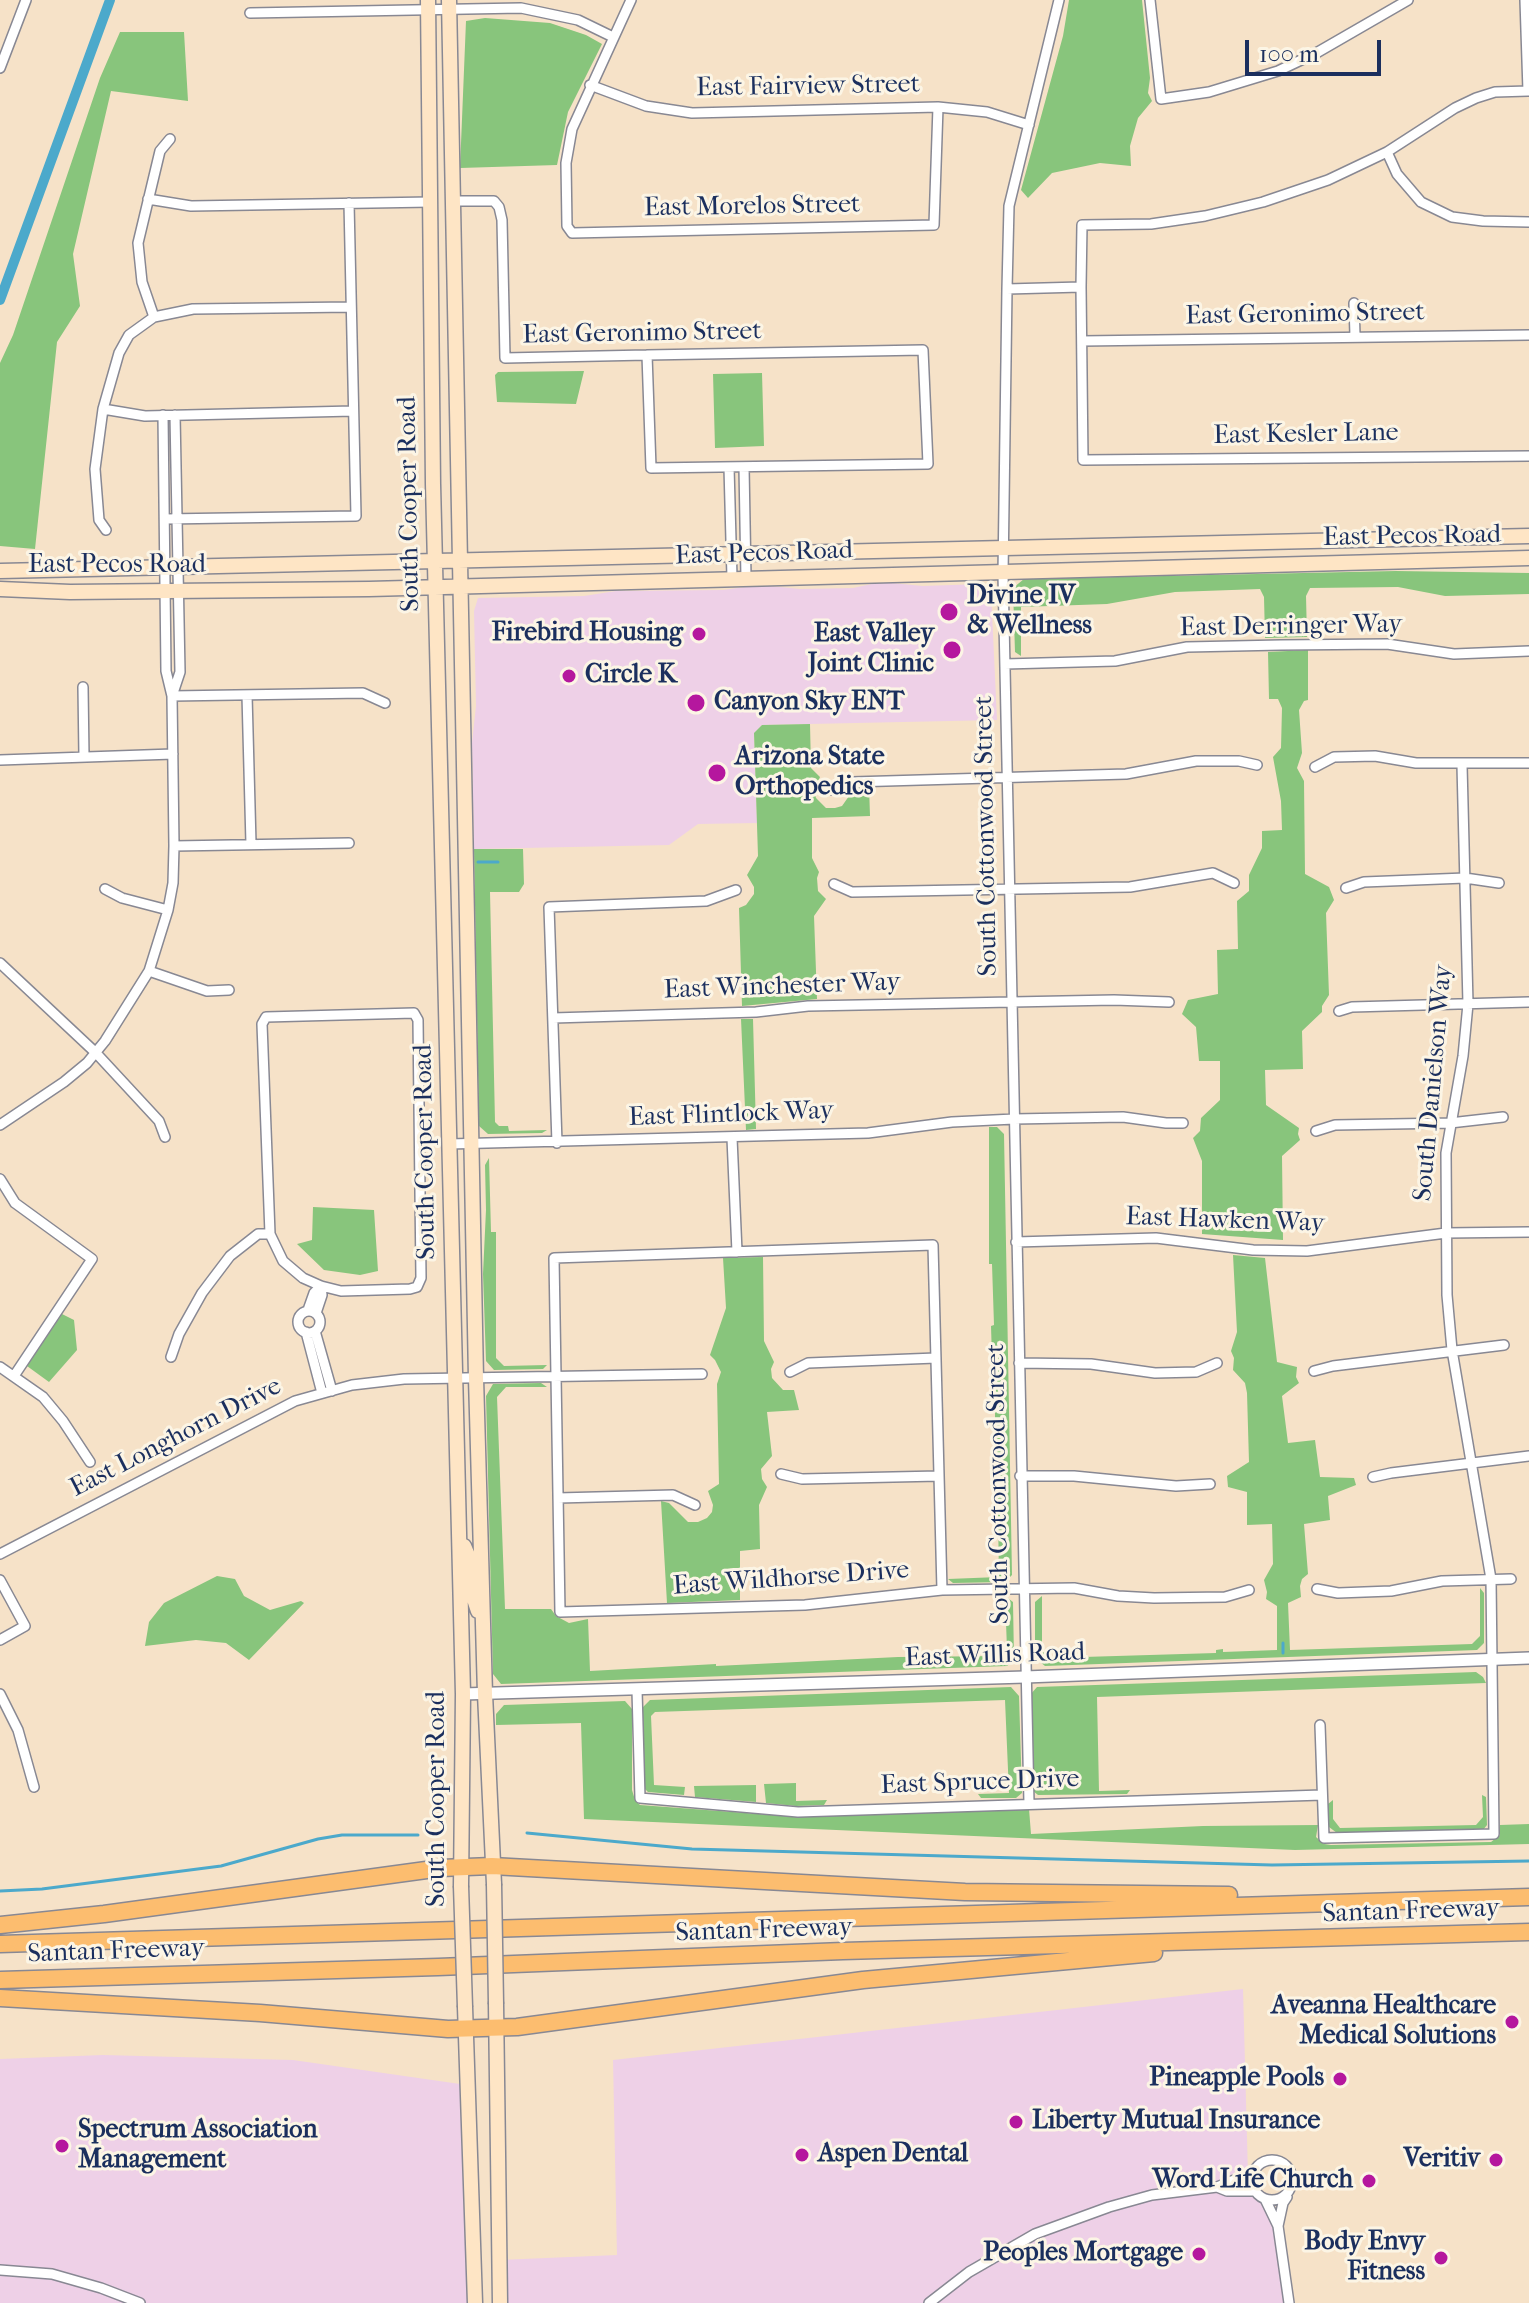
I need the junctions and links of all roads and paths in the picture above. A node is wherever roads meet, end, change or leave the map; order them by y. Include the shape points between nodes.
1 (26, 0) edge
2 (631, 0) edge
3 (1059, 0) edge
4 (1150, 0) edge
5 (1408, 0) edge
6 (1525, 0) edge
7 (449, 4) edge
8 (428, 5) edge
9 (250, 13) dead end
10 (613, 37) junction
11 (0, 68) edge
12 (590, 85) junction
13 (1528, 91) edge
14 (938, 107) junction
15 (1029, 125) junction
16 (170, 139) dead end
17 (1387, 152) junction
18 (148, 199) junction
19 (453, 201) junction
20 (431, 202) junction
21 (349, 203) junction
22 (1529, 222) edge
23 (1081, 287) junction
24 (1007, 289) junction
25 (1354, 303) dead end
26 (351, 307) junction
27 (154, 317) junction
28 (1529, 335) edge
29 (1355, 336) junction
30 (1082, 341) junction
31 (647, 355) junction
32 (103, 409) junction
33 (353, 411) junction
34 (163, 415) junction
35 (175, 415) junction
36 (1529, 456) edge
37 (729, 467) junction
38 (744, 467) junction
39 (730, 498) junction
40 (744, 498) junction
41 (730, 513) junction
42 (745, 513) junction
43 (166, 519) junction
44 (178, 519) junction
45 (106, 530) dead end
46 (1529, 536) edge
47 (1005, 549) junction
48 (738, 555) junction
49 (1529, 558) edge
50 (435, 560) junction
51 (460, 560) junction
52 (173, 568) junction
53 (0, 571) edge
54 (1003, 574) junction
55 (739, 578) junction
56 (461, 586) junction
57 (435, 587) junction
58 (0, 589) edge
59 (172, 590) junction
60 (1529, 651) edge
61 (1005, 664) junction
62 (83, 687) dead end
63 (247, 695) junction
64 (172, 696) junction
65 (385, 703) dead end
66 (173, 754) junction
67 (84, 757) junction
68 (0, 760) edge
69 (1529, 763) edge
70 (1257, 765) dead end
71 (1462, 765) junction
72 (1315, 767) dead end
73 (1007, 778) junction
74 (832, 790) dead end
75 (349, 843) dead end
76 (251, 844) junction
77 (174, 846) junction
78 (1465, 878) junction
79 (1234, 883) dead end
80 (1499, 883) dead end
81 (834, 884) dead end
82 (1346, 888) dead end
83 (105, 889) dead end
84 (1009, 889) junction
85 (736, 890) dead end
86 (168, 910) junction
87 (0, 963) edge
88 (149, 971) junction
89 (229, 990) dead end
90 (1012, 1002) junction
91 (1169, 1002) dead end
92 (1529, 1002) edge
93 (1468, 1004) junction
94 (1339, 1011) dead end
95 (553, 1018) junction
96 (96, 1053) junction
97 (1503, 1117) dead end
98 (1014, 1119) junction
99 (1183, 1123) dead end
100 (1450, 1123) junction
101 (0, 1125) edge
102 (1316, 1131) dead end
103 (165, 1137) dead end
104 (732, 1138) junction
105 (471, 1143) junction
106 (557, 1143) junction
107 (449, 1144) junction
108 (0, 1179) edge
109 (1529, 1232) edge
110 (1446, 1233) junction
111 (270, 1234) junction
112 (1016, 1242) junction
113 (737, 1252) junction
114 (321, 1286) junction
115 (312, 1311) junction
116 (310, 1332) junction
117 (1504, 1345) dead end
118 (1452, 1350) junction
119 (171, 1357) dead end
120 (936, 1358) junction
121 (1019, 1363) junction
122 (1217, 1363) dead end
123 (0, 1367) edge
124 (1314, 1371) dead end
125 (790, 1372) dead end
126 (702, 1374) dead end
127 (14, 1376) junction
128 (555, 1376) junction
129 (455, 1378) junction
130 (476, 1378) junction
131 (332, 1391) junction
132 (322, 1393) junction
133 (1529, 1456) edge
134 (90, 1462) dead end
135 (1473, 1462) junction
136 (781, 1474) dead end
137 (939, 1476) junction
138 (1020, 1476) junction
139 (1373, 1477) dead end
140 (1210, 1484) dead end
141 (558, 1498) junction
142 (695, 1505) dead end
143 (459, 1543) junction
144 (0, 1554) edge
145 (1491, 1579) junction
146 (1511, 1579) dead end
147 (0, 1580) edge
148 (1024, 1588) junction
149 (1317, 1589) dead end
150 (942, 1590) junction
151 (1249, 1590) dead end
152 (483, 1626) junction
153 (0, 1640) edge
154 (1529, 1658) edge
155 (1492, 1661) junction
156 (1025, 1677) junction
157 (637, 1690) junction
158 (0, 1694) edge
159 (463, 1694) junction
160 (485, 1694) junction
161 (1320, 1725) dead end
162 (34, 1787) dead end
163 (1322, 1795) junction
164 (1029, 1803) junction
165 (492, 1866) junction
166 (460, 1868) junction
167 (1529, 1897) edge
168 (1330, 1904) junction
169 (0, 1925) edge
170 (1529, 1932) edge
171 (1218, 1941) junction
172 (0, 1944) edge
173 (0, 1980) edge
174 (0, 1998) edge
175 (466, 2028) junction
176 (496, 2028) junction
177 (1254, 2172) junction
178 (1217, 2187) junction
179 (1255, 2191) junction
180 (1290, 2191) junction
181 (1265, 2199) junction
182 (1278, 2226) junction
183 (0, 2270) edge
184 (140, 2303) edge
185 (475, 2303) edge
186 (500, 2303) edge
187 (929, 2303) edge
188 (1289, 2303) edge

1 - 11 street
2 - 10 street
3 - 15 street, South Cottonwood Street
4 - 5 street via 1161,99 1209,92 1278,71
6 - 13 street
7 - 8 street
7 - 10 street via 534,9 578,20
7 - 19 main road, South Cooper Road
8 - 9 street
8 - 20 main road, South Cooper Road
10 - 12 street
12 - 14 street, East Fairview Street via 646,106 692,113
12 - 14 street, East Morelos Street via 572,129 566,163 567,226 572,233 934,225
13 - 17 street via 1476,98
14 - 15 street, East Fairview Street via 987,112
15 - 24 street, South Cottonwood Street via 1009,206
16 - 18 street via 160,151
17 - 22 street via 1397,174 1421,202 1452,217
17 - 23 street via 1328,180 1219,213 1151,224 1082,225
18 - 21 street via 191,206
18 - 27 street via 138,243 142,282
19 - 31 street, East Geronimo Street via 494,201 499,207 505,358
19 - 51 main road, South Cooper Road
20 - 21 street
20 - 50 main road, South Cooper Road
21 - 26 street
23 - 24 street
23 - 30 street
24 - 47 street, South Cottonwood Street
25 - 29 street
26 - 27 street via 193,309
26 - 33 street
27 - 32 street via 129,335 119,353
28 - 29 street, East Geronimo Street
29 - 30 street, East Geronimo Street
30 - 36 street, East Kesler Lane via 1083,460
31 - 37 street via 651,468
31 - 38 street, East Geronimo Street via 923,350 928,464
32 - 34 street
32 - 45 street via 95,469 99,520
33 - 35 street
33 - 44 street via 356,516
34 - 35 street
34 - 43 street
35 - 44 street
37 - 38 street
37 - 39 street
38 - 40 street
39 - 40 street
39 - 41 street
40 - 42 street
41 - 42 street
41 - 48 street
42 - 48 street
43 - 44 street
43 - 52 street
44 - 52 street
46 - 47 main road, East Pecos Road
47 - 48 main road, East Pecos Road
47 - 54 street, South Cottonwood Street
48 - 51 main road, East Pecos Road
48 - 55 street
49 - 54 main road, East Pecos Road
50 - 51 main road, East Pecos Road
50 - 52 main road, East Pecos Road
50 - 57 main road, South Cooper Road
51 - 56 main road, South Cooper Road
52 - 53 main road, East Pecos Road
52 - 59 street
54 - 55 main road, East Pecos Road
54 - 61 street, South Cottonwood Street
55 - 56 main road, East Pecos Road
56 - 57 main road, East Pecos Road
56 - 105 main road, South Cooper Road
57 - 59 main road, East Pecos Road
57 - 107 main road, South Cooper Road
58 - 59 main road, East Pecos Road
59 - 64 street via 166,671
60 - 61 street, East Derringer Way via 1454,654 1387,644 1187,647 1115,661
61 - 73 street, South Cottonwood Street
62 - 67 street
63 - 64 street
63 - 65 street via 363,693
63 - 76 street
64 - 66 street
66 - 67 street
66 - 77 street
67 - 68 street
69 - 71 street
70 - 73 street via 1196,761 1126,774
71 - 72 street via 1375,756 1334,757
71 - 78 street, South Danielson Way
73 - 74 street via 852,782
73 - 84 street, South Cottonwood Street
75 - 76 street
76 - 77 street
77 - 86 street
78 - 80 street
78 - 82 street via 1364,882
78 - 93 street, South Danielson Way
79 - 84 street via 1213,873 1130,887
81 - 84 street via 852,892
83 - 86 street
84 - 90 street, South Cottonwood Street
85 - 95 street via 706,901 549,907
86 - 88 street
87 - 96 street
88 - 89 street via 207,991
88 - 96 street
90 - 91 street, East Winchester Way
90 - 95 street, East Winchester Way
90 - 98 street, South Cottonwood Street
92 - 93 street
93 - 94 street
93 - 100 street, South Danielson Way
95 - 106 street
96 - 101 street
96 - 103 street via 159,1121
97 - 100 street
98 - 99 street, East Flintlock Way via 1123,1117
98 - 104 street, East Flintlock Way via 868,1133
98 - 112 street, South Cottonwood Street
100 - 102 street via 1335,1125
100 - 110 street, South Danielson Way
104 - 106 street, East Flintlock Way
104 - 113 street
105 - 106 street, East Flintlock Way
105 - 107 street, East Flintlock Way
105 - 130 main road, South Cooper Road
107 - 129 main road, South Cooper Road
108 - 127 street via 15,1203 92,1259
109 - 110 street, East Hawken Way
110 - 112 street, East Hawken Way via 1307,1251 1156,1238
110 - 118 street, South Danielson Way
111 - 114 street via 283,1261
111 - 114 street via 262,1024 266,1017 414,1013 421,1278 417,1287 341,1291
111 - 119 street via 258,1234 230,1256 202,1293
112 - 121 street, South Cottonwood Street
113 - 120 street via 933,1245
113 - 128 street via 554,1258
114 - 115 street
115 - 116 street via 320,1320
115 - 116 street via 300,1314 298,1323
116 - 131 street
116 - 132 street
117 - 118 street
118 - 124 street
118 - 135 street, South Danielson Way
120 - 125 street via 808,1363
120 - 137 street
121 - 122 street via 1091,1364 1155,1373 1196,1372
121 - 138 street, South Cottonwood Street
123 - 127 street
126 - 128 street, East Longhorn Drive
127 - 134 street via 43,1397
128 - 130 street, East Longhorn Drive
128 - 141 street
129 - 130 street, East Longhorn Drive
129 - 131 street, East Longhorn Drive via 404,1379
129 - 143 main road, South Cooper Road
130 - 152 main road, South Cooper Road
131 - 132 street, East Longhorn Drive
132 - 144 street, East Longhorn Drive via 295,1401
133 - 135 street
135 - 139 street
135 - 145 street, South Danielson Way
136 - 137 street via 802,1479
137 - 150 street
138 - 140 street
138 - 148 street, South Cottonwood Street
141 - 142 street via 673,1495
141 - 150 street, East Wildhorse Drive via 560,1612 805,1605
143 - 152 main road via 468,1552 472,1593
143 - 159 main road, South Cooper Road
145 - 146 street
145 - 149 street via 1391,1591
145 - 155 street, South Danielson Way
147 - 153 street via 25,1626
148 - 150 street, East Wildhorse Drive
148 - 151 street, East Wildhorse Drive via 1154,1598 1225,1597
148 - 156 street, South Cottonwood Street
152 - 160 main road, South Cooper Road
154 - 155 street, East Willis Road
155 - 156 street, East Willis Road
155 - 163 street, South Danielson Way via 1494,1834 1324,1838
156 - 157 street, East Willis Road
156 - 164 street, South Cottonwood Street
157 - 160 street, East Willis Road
157 - 164 street, East Spruce Drive via 640,1798 798,1812
158 - 162 street via 18,1730
159 - 160 street, East Willis Road
159 - 166 main road, South Cooper Road
160 - 165 main road, South Cooper Road
161 - 163 street
163 - 164 street, East Spruce Drive
165 - 166 highway
165 - 168 highway via 965,1892 1284,1895
165 - 176 main road, South Cooper Road, bridge
166 - 169 highway
166 - 175 main road, South Cooper Road, bridge
167 - 168 highway, Santan Freeway
168 - 172 highway, Santan Freeway
170 - 171 highway, Santan Freeway
171 - 173 highway, Santan Freeway
171 - 176 highway via 1171,1951 863,1980
174 - 175 highway
175 - 176 highway
175 - 185 main road, South Cooper Road
176 - 186 main road, South Cooper Road
177 - 178 street
177 - 179 street
177 - 180 street via 1268,2160 1282,2162 1291,2172
178 - 179 street
178 - 187 street via 1152,2195 1035,2234 969,2272
179 - 181 street
180 - 181 street via 1279,2200
180 - 182 street
181 - 182 street
182 - 188 street
183 - 184 street via 52,2274

